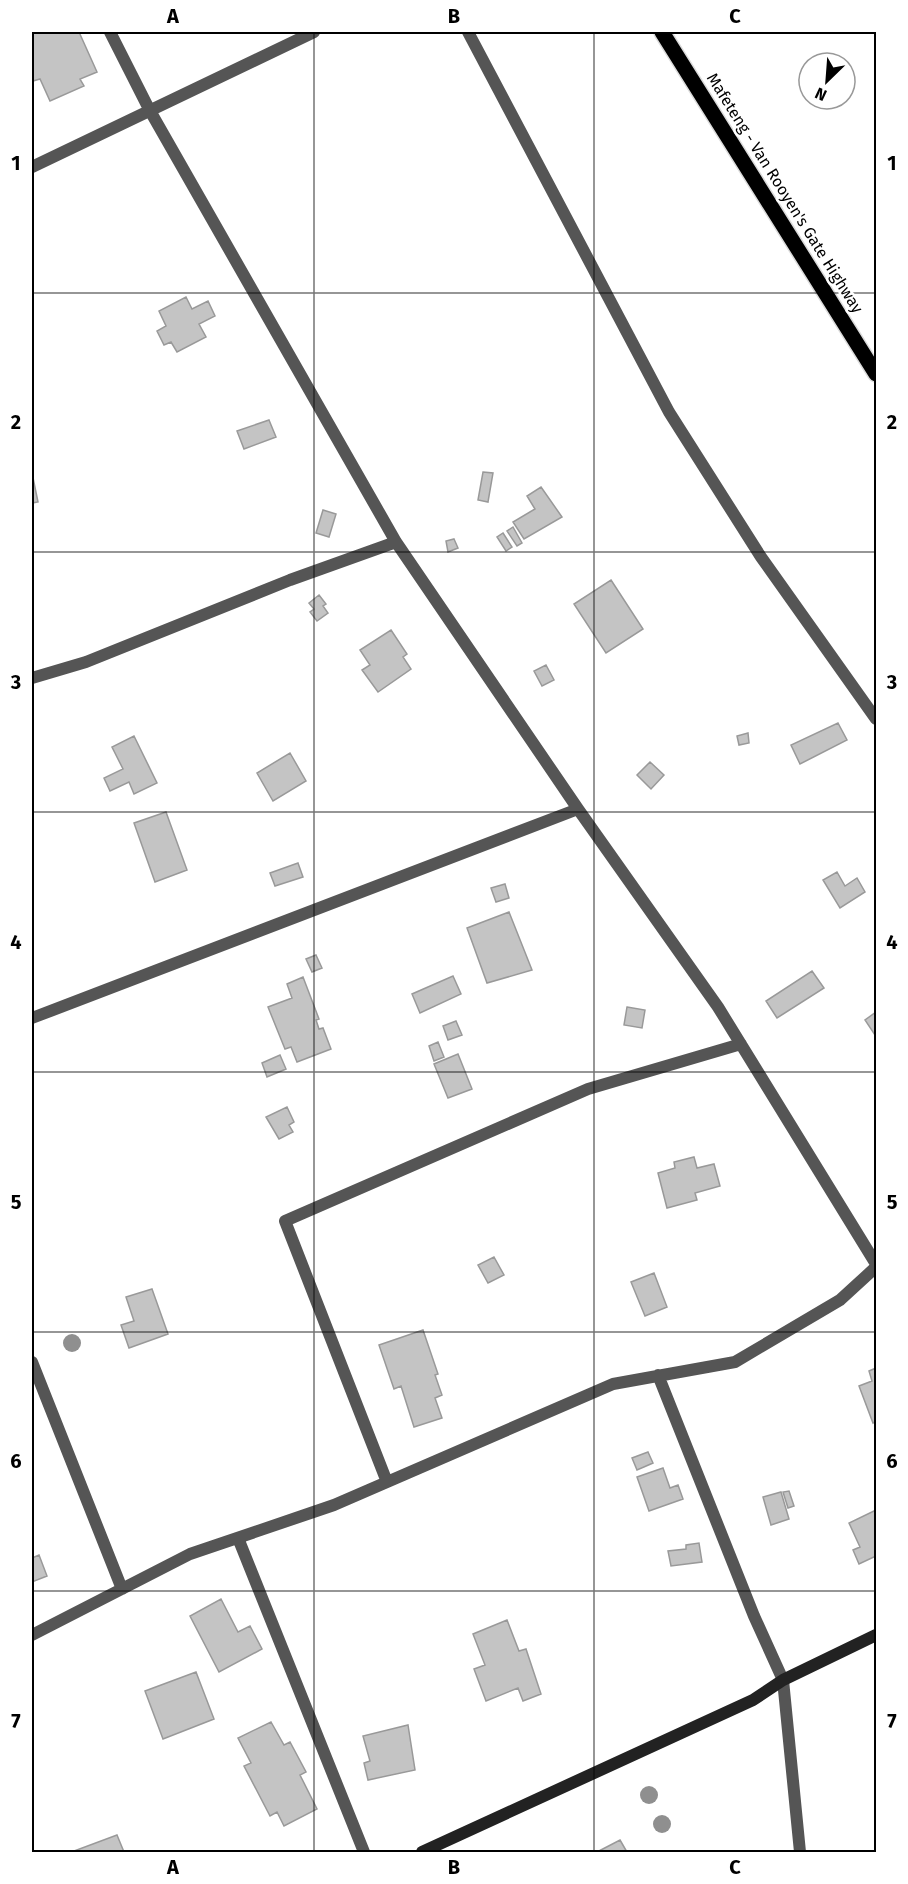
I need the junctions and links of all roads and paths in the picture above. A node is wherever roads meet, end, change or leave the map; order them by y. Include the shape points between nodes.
1 (110, 32) edge
2 (314, 32) edge
3 (468, 32) edge
4 (662, 32) edge
5 (149, 109) junction
6 (32, 167) edge
7 (876, 374) edge
8 (396, 542) junction
9 (32, 678) edge
10 (876, 719) edge
11 (578, 809) junction
12 (32, 1018) edge
13 (741, 1044) junction
14 (876, 1266) edge
15 (32, 1362) edge
16 (658, 1374) junction
17 (387, 1482) junction
18 (238, 1538) junction
19 (122, 1589) junction
20 (32, 1635) edge
21 (876, 1635) edge
22 (783, 1680) junction
23 (364, 1852) edge
24 (422, 1852) edge
25 (800, 1852) edge

1 - 5 street
2 - 5 street
3 - 10 street via 669,411 761,557
4 - 7 main road, Mafeteng - Van Rooyen's Gate Highway
5 - 6 street
5 - 8 street
8 - 9 street via 86,662
8 - 11 street
11 - 12 street
11 - 13 street
13 - 14 street
13 - 17 street via 588,1089 285,1221
14 - 16 street via 840,1300 735,1362
15 - 19 street
16 - 17 street via 613,1384
16 - 22 street
17 - 18 street
18 - 19 street via 190,1554
18 - 23 street
19 - 20 street
21 - 22 street
22 - 24 street via 753,1700
22 - 25 street

